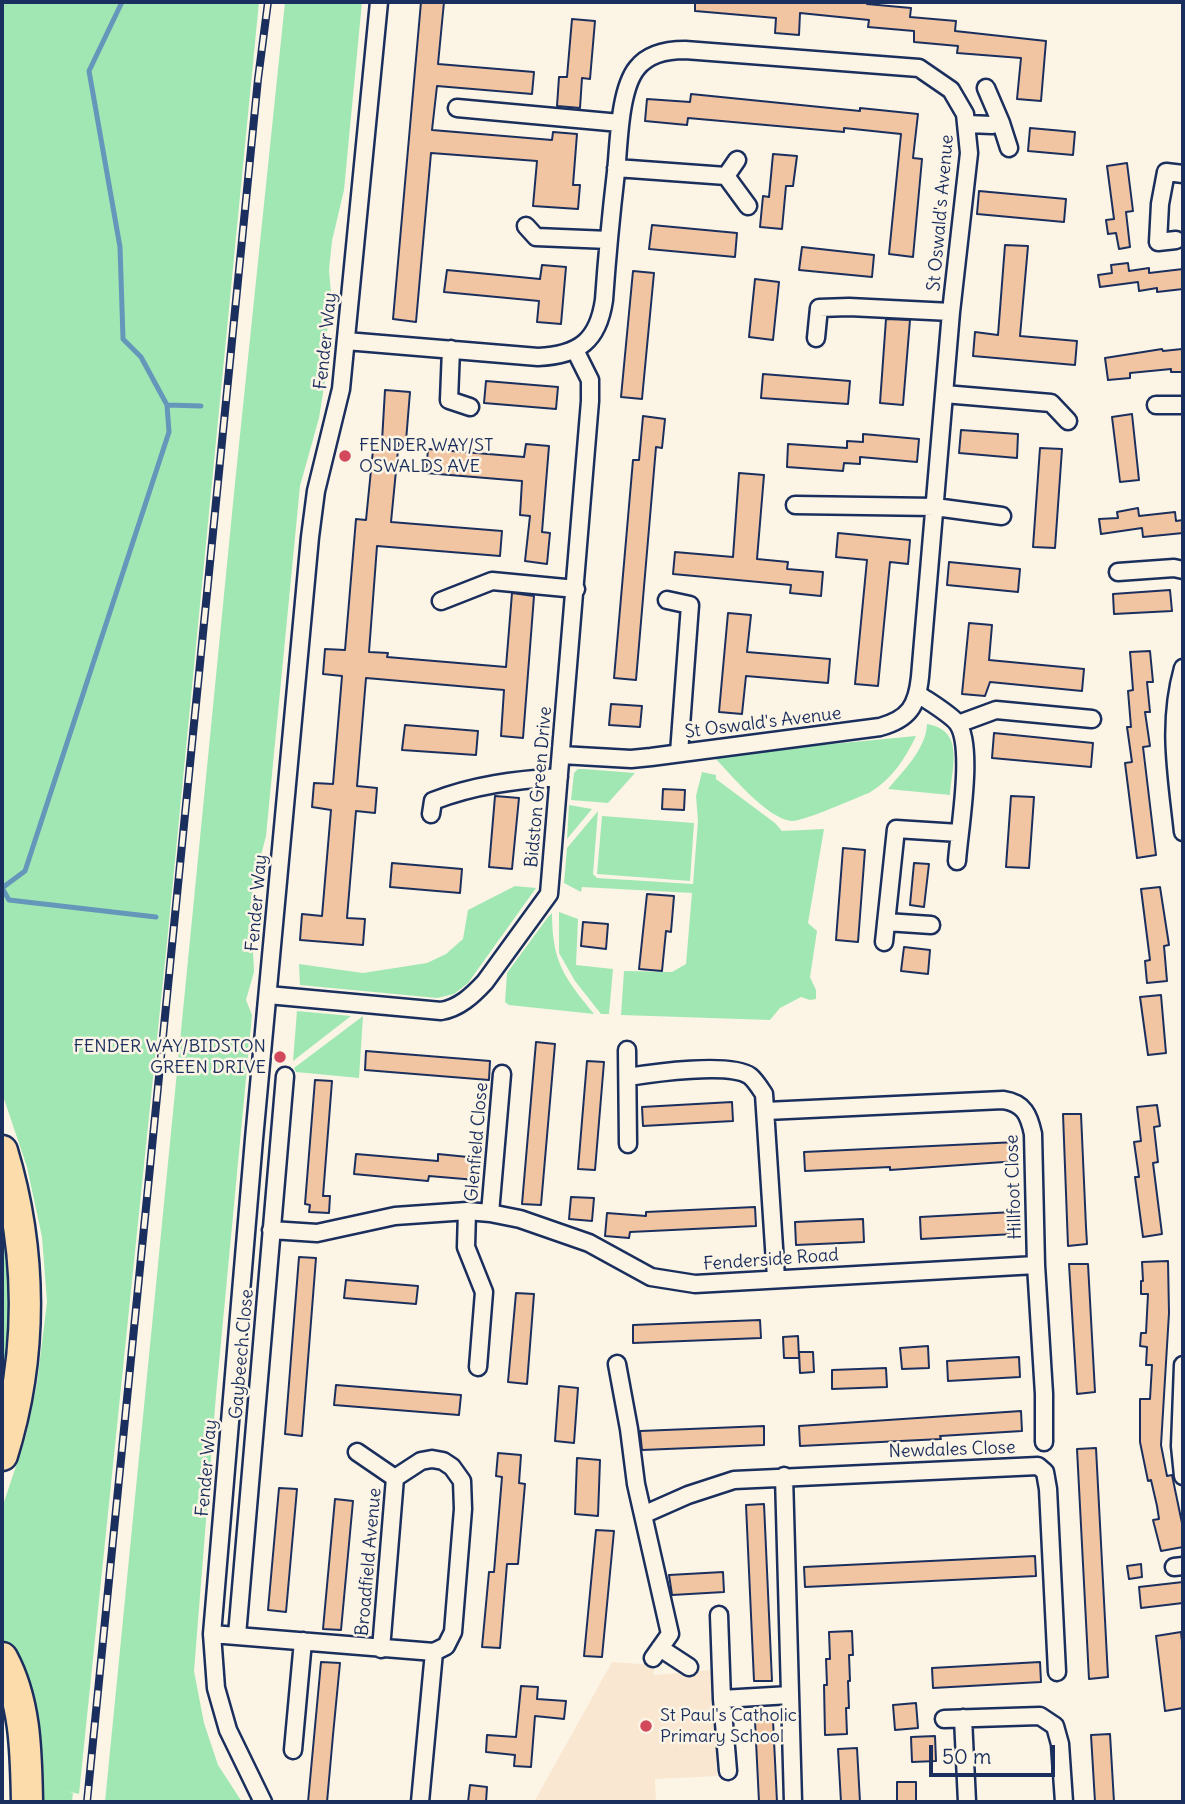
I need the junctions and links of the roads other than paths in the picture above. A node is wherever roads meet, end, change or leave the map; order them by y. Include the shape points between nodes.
1 (379, 2) edge
2 (986, 88) dead end
3 (457, 108) dead end
4 (620, 122) junction
5 (1001, 123) junction
6 (967, 124) junction
7 (1009, 148) dead end
8 (737, 160) dead end
9 (616, 168) junction
10 (1183, 174) edge
11 (726, 176) junction
12 (748, 206) dead end
13 (526, 226) dead end
14 (608, 240) junction
15 (1175, 240) dead end
16 (951, 312) junction
17 (816, 338) dead end
18 (346, 341) junction
19 (451, 349) junction
20 (575, 350) junction
21 (944, 394) junction
22 (1156, 405) dead end
23 (1183, 405) edge
24 (470, 407) dead end
25 (1068, 421) dead end
26 (795, 505) dead end
27 (935, 507) junction
28 (1002, 516) dead end
29 (1183, 570) edge
30 (1118, 572) dead end
31 (576, 589) junction
32 (667, 600) dead end
33 (441, 601) dead end
34 (1183, 668) edge
35 (918, 694) junction
36 (1092, 719) dead end
37 (958, 724) junction
38 (679, 753) junction
39 (561, 755) junction
40 (559, 776) junction
41 (431, 814) dead end
42 (1183, 832) edge
43 (959, 833) junction
44 (957, 861) dead end
45 (886, 922) junction
46 (931, 925) dead end
47 (884, 942) dead end
48 (268, 995) junction
49 (627, 1050) dead end
50 (502, 1074) dead end
51 (285, 1076) dead end
52 (628, 1077) junction
53 (766, 1111) junction
54 (254, 1139) junction
55 (278, 1142) junction
56 (628, 1143) dead end
57 (2, 1151) edge
58 (467, 1211) junction
59 (490, 1213) junction
60 (271, 1230) junction
61 (1036, 1265) junction
62 (776, 1278) junction
63 (617, 1364) dead end
64 (1183, 1365) edge
65 (478, 1367) dead end
66 (1182, 1434) edge
67 (1044, 1441) dead end
68 (357, 1452) dead end
69 (2, 1455) edge
70 (784, 1476) junction
71 (1183, 1476) edge
72 (395, 1478) junction
73 (645, 1514) junction
74 (719, 1615) dead end
75 (212, 1634) junction
76 (237, 1635) junction
77 (303, 1640) junction
78 (381, 1649) junction
79 (434, 1652) junction
80 (2, 1658) edge
81 (689, 1667) dead end
82 (1057, 1672) dead end
83 (790, 1695) junction
84 (722, 1699) junction
85 (963, 1718) junction
86 (944, 1719) dead end
87 (293, 1750) dead end
88 (728, 1771) dead end
89 (27, 1802) edge
90 (263, 1802) edge
91 (420, 1802) edge
92 (793, 1802) edge
93 (967, 1802) edge
94 (1064, 1802) edge

1 - 18 street, Fender Way
2 - 5 street
3 - 4 street
4 - 6 street, St Oswald's Avenue via 637,68 652,56 685,50 919,68 951,90
4 - 9 street, St Oswald's Avenue
5 - 6 street
5 - 7 street
6 - 16 street, St Oswald's Avenue via 969,153
8 - 11 street
9 - 11 street
9 - 14 street, St Oswald's Avenue
10 - 15 street via 1166,172 1160,204 1158,242
11 - 12 street
13 - 14 street via 536,237
14 - 20 street, St Oswald's Avenue via 601,320 593,335
16 - 17 street via 819,308
16 - 21 street, St Oswald's Avenue
18 - 19 street
18 - 48 street, Fender Way via 341,389 314,503
19 - 20 street via 538,357
19 - 24 street via 449,400
20 - 31 street, Bidston Green Drive via 590,380
21 - 25 street via 1051,403
21 - 27 street, St Oswald's Avenue
22 - 23 street
26 - 27 street
27 - 28 street
27 - 35 street, St Oswald's Avenue
29 - 30 street
31 - 33 street via 492,580
31 - 39 street, Bidston Green Drive
32 - 38 street via 690,605
34 - 42 street via 1172,740
35 - 37 street
35 - 38 street, St Oswald's Avenue via 912,709 898,722 880,727
36 - 37 street via 996,710
37 - 43 street via 965,767
38 - 39 street, St Oswald's Avenue via 631,759
39 - 40 street, Bidston Green Drive
40 - 41 street via 461,790 433,802
40 - 48 street, Bidston Green Drive via 549,894 475,993 453,1009 440,1011
43 - 44 street
43 - 45 street via 896,829
45 - 46 street
45 - 47 street
48 - 54 street, Fender Way
49 - 52 street
50 - 59 street, Glenfield Close
51 - 55 street, Gaybeech Close
52 - 53 street via 733,1069 750,1076 764,1094
52 - 56 street
53 - 61 street, Hillfoot Close via 1013,1101 1029,1115 1033,1134
53 - 62 street
54 - 55 street
54 - 75 street, Fender Way
55 - 60 street, Gaybeech Close
57 - 69 highway via 23,1242 25,1329 17,1394
58 - 59 street, Fenderside Road
58 - 60 street, Fenderside Road via 394,1216 317,1233
58 - 65 street via 466,1247 484,1292
59 - 62 street, Fenderside Road via 589,1242 651,1277 695,1284
60 - 76 street, Gaybeech Close
61 - 62 street, Fenderside Road
61 - 67 street, Hillfoot Close
63 - 73 street
64 - 66 street
66 - 71 street
68 - 72 street, Broadfield Avenue
70 - 73 street, Newdales Close via 734,1480
70 - 82 street, Newdales Close via 1038,1466 1045,1472 1048,1489
70 - 83 street
72 - 78 street, Broadfield Avenue
72 - 79 street, Broadfield Avenue via 432,1459 452,1467 462,1481 453,1632 446,1646
73 - 81 street via 670,1634 656,1653
74 - 84 street
75 - 76 street, Broadfield Avenue
75 - 90 street, Fender Way via 216,1688 228,1730
76 - 77 street, Broadfield Avenue
77 - 78 street, Broadfield Avenue
77 - 87 street
78 - 79 street, Broadfield Avenue
79 - 91 street
80 - 89 highway via 13,1680 26,1746
83 - 84 street
83 - 92 street
84 - 88 street
85 - 86 street
85 - 93 street
85 - 94 street via 1040,1716 1055,1726

